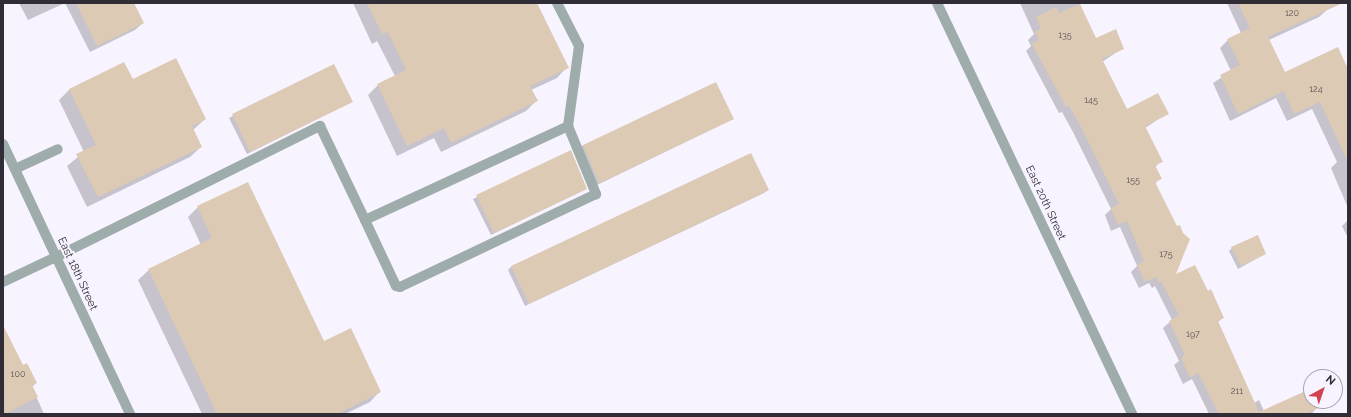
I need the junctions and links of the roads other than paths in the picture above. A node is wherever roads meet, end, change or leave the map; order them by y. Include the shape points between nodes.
1 (557, 3) edge
2 (937, 3) edge
3 (568, 126) junction
4 (3, 144) edge
5 (58, 149) dead end
6 (15, 169) junction
7 (365, 220) junction
8 (56, 257) junction
9 (3, 282) edge
10 (130, 414) edge
11 (1132, 414) edge

1 - 3 street via 579,46
2 - 11 street, East 20th Street
3 - 7 street
3 - 7 street via 596,194 400,287 396,286
4 - 6 street, East 18th Street
5 - 6 street
6 - 8 street, East 18th Street
7 - 8 street via 320,126
8 - 9 street
8 - 10 street, East 18th Street

